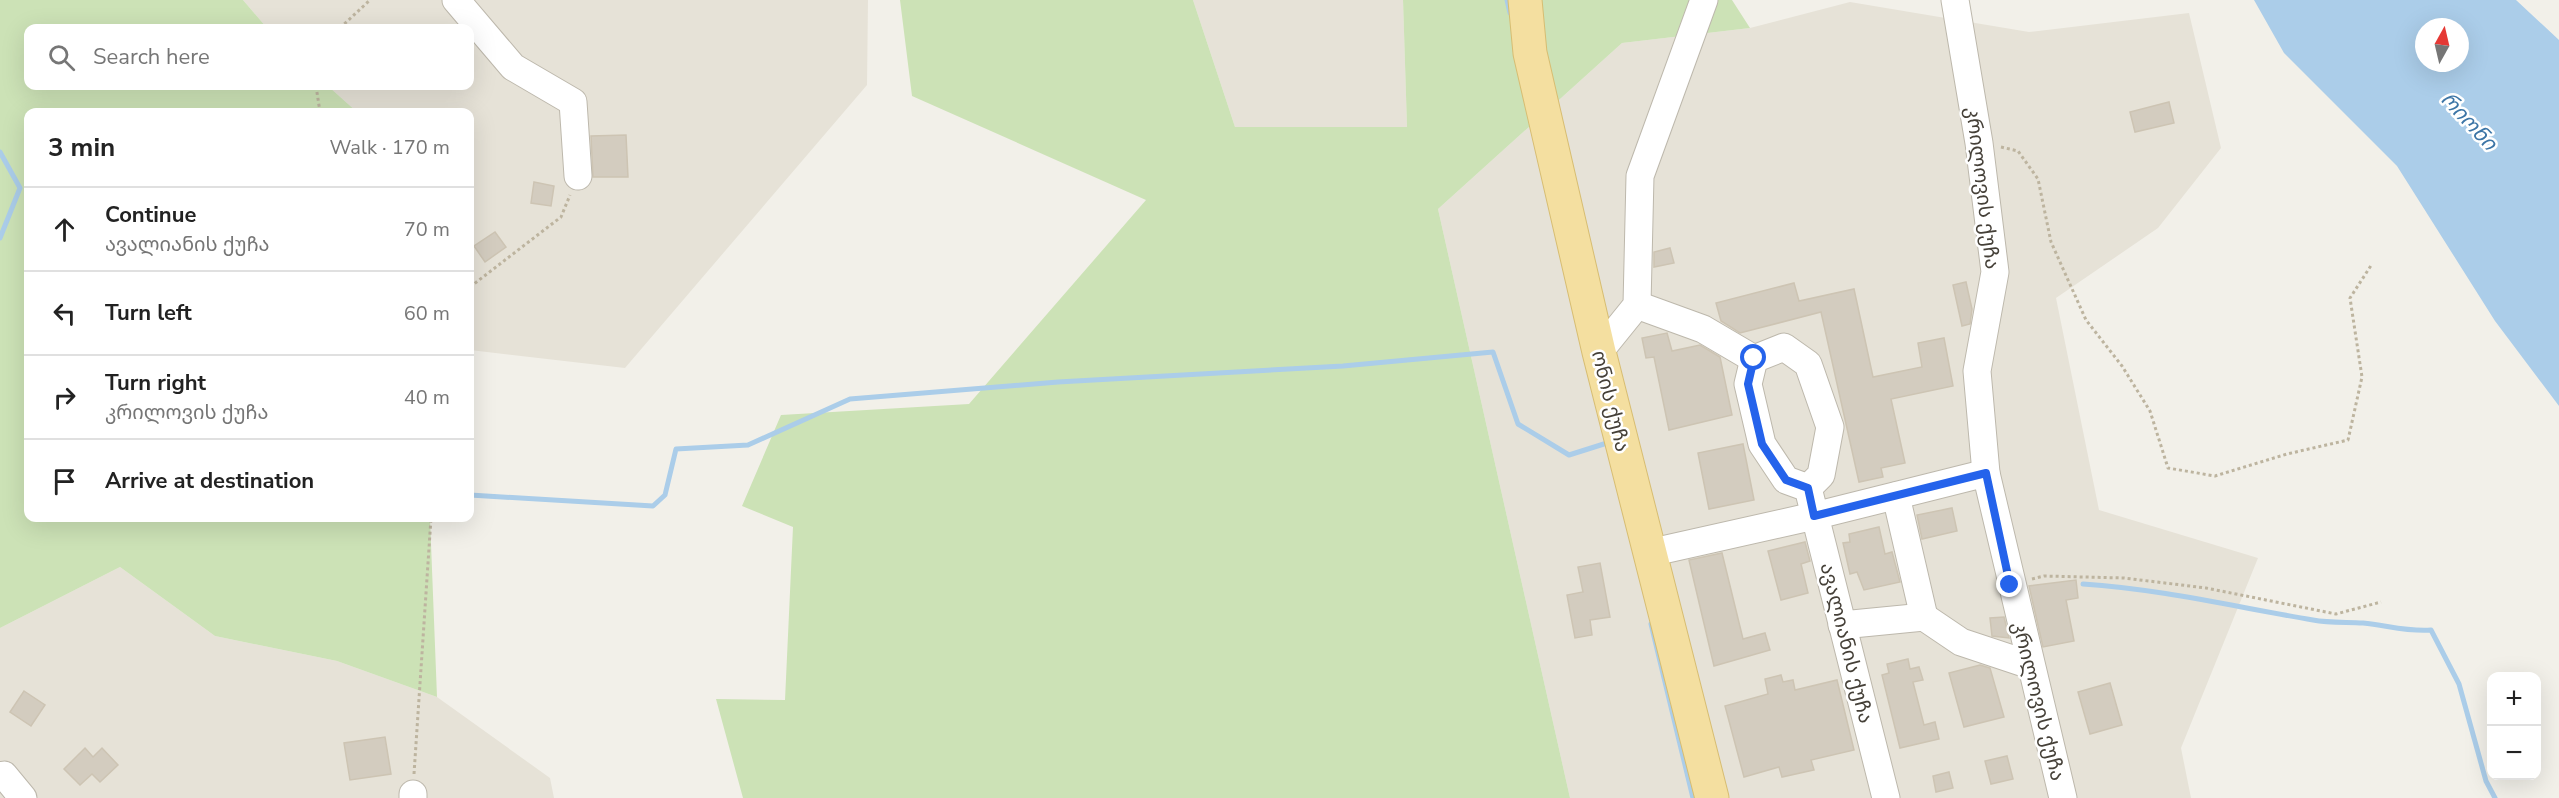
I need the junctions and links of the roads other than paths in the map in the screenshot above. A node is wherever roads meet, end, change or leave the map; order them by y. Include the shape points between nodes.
1 (456, 0) edge
2 (1525, 0) edge
3 (1704, 0) edge
4 (1955, 0) edge
5 (578, 176) road end
6 (1637, 305) junction
7 (1599, 352) junction
8 (1754, 358) junction
9 (1986, 473) junction
10 (1808, 488) junction
11 (1896, 496) junction
12 (1814, 516) junction
13 (1649, 553) junction
14 (1924, 617) junction
15 (1842, 625) junction
16 (2030, 665) junction
17 (0, 776) edge
18 (22, 798) edge
19 (1712, 798) edge
20 (1886, 798) edge
21 (2063, 798) edge

1 - 5 street via 513,67 573,102
2 - 7 main road, ონის ქუჩა via 1530,53
3 - 6 street via 1640,176
4 - 9 street, კრილოვის ქუჩა via 1995,272 1977,371
6 - 7 street
6 - 8 street via 1703,329
7 - 13 main road, ონის ქუჩა
8 - 10 street via 1748,384 1762,444 1786,480
8 - 10 street via 1784,347 1808,364 1830,427 1821,475
9 - 11 street
9 - 16 street, კრილოვის ქუჩა
10 - 12 street, ავალიანის ქუჩა
11 - 12 street
11 - 14 street
12 - 13 street
12 - 15 street, ავალიანის ქუჩა
13 - 19 main road, ონის ქუჩა
14 - 15 street
14 - 16 street via 1961,642
15 - 20 street, ავალიანის ქუჩა
16 - 21 street, კრილოვის ქუჩა
17 - 18 street via 4,775

